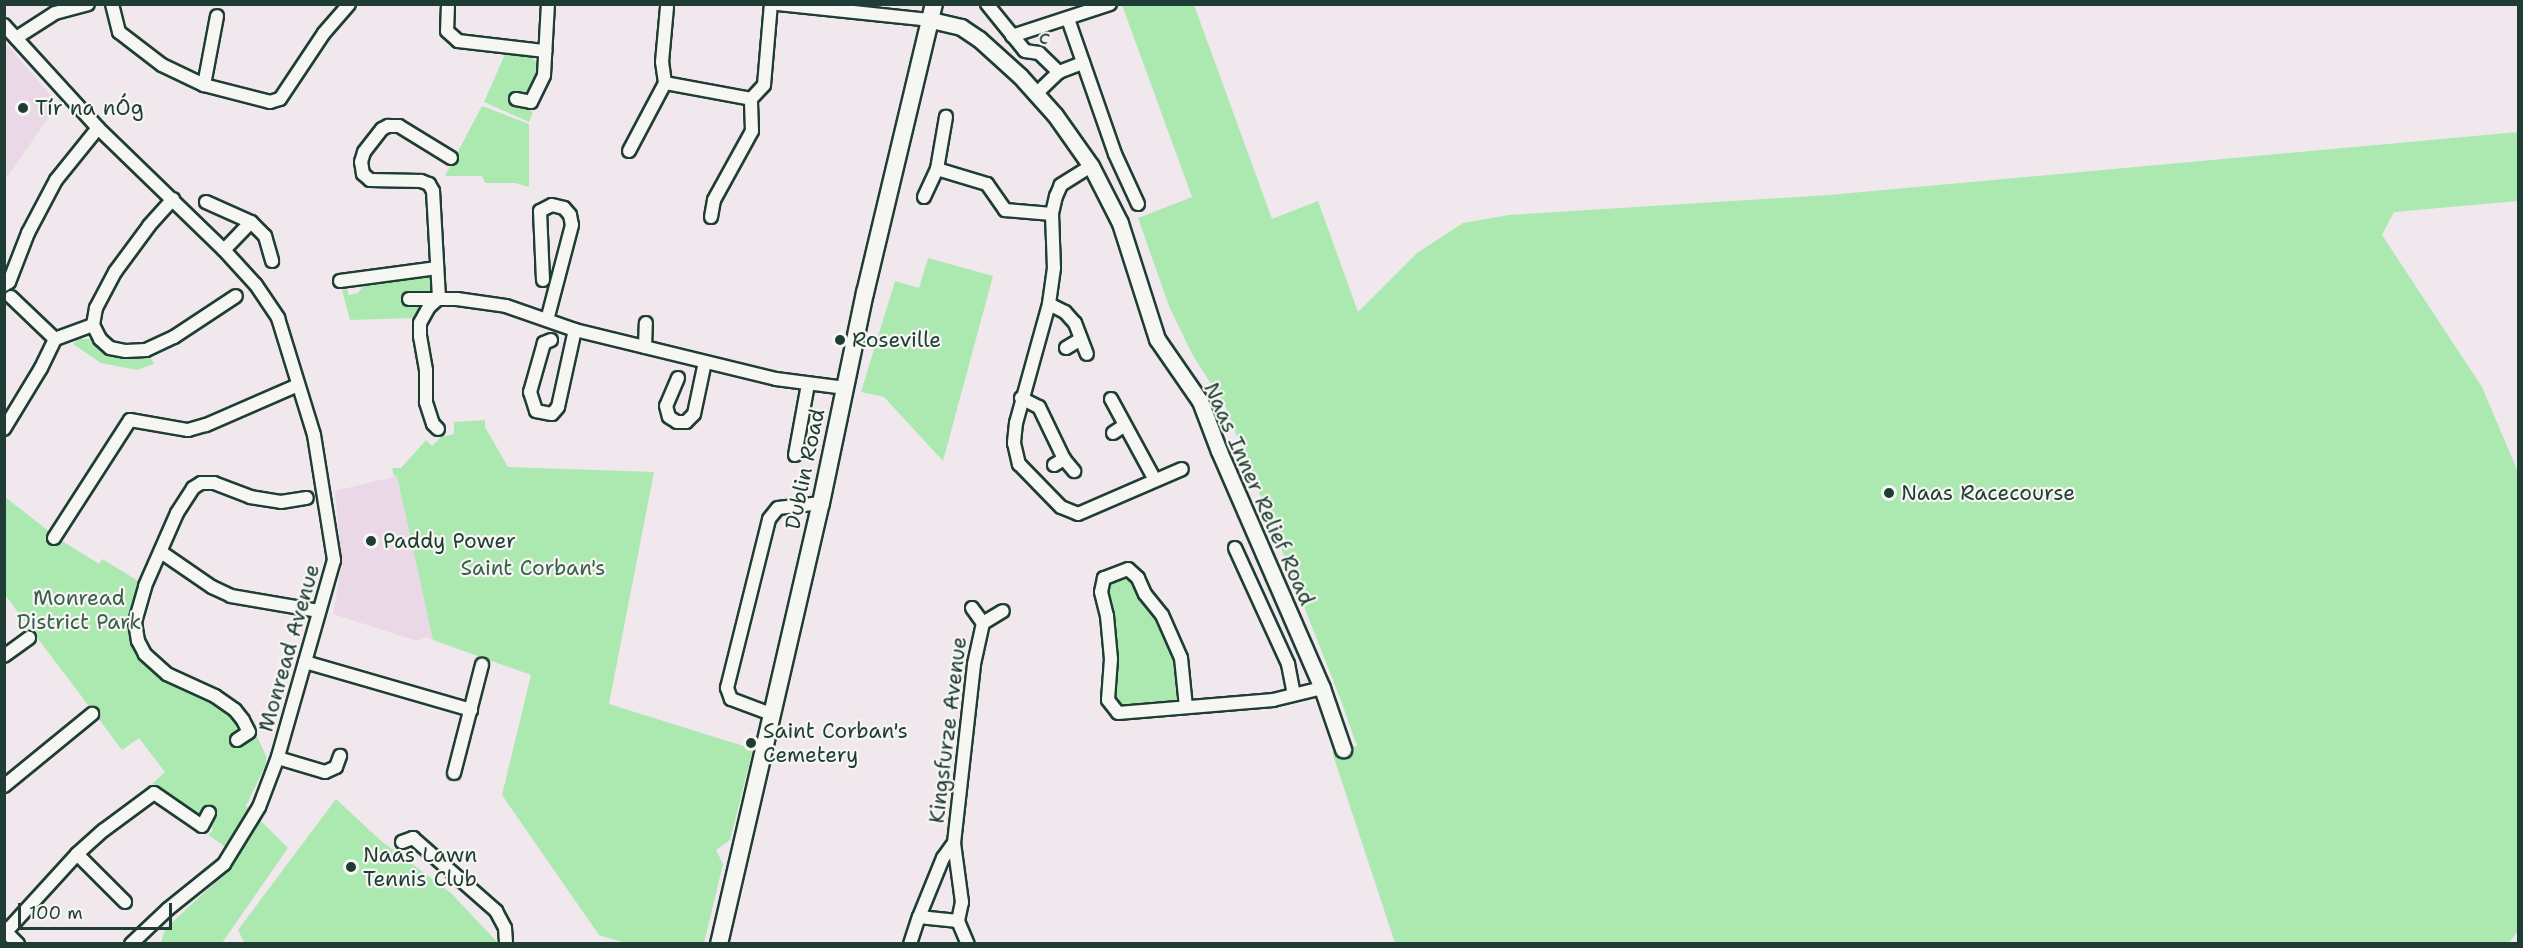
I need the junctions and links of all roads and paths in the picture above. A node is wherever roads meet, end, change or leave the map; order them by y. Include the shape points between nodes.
1 (88, 4) edge
2 (112, 4) edge
3 (349, 4) edge
4 (448, 4) edge
5 (548, 4) edge
6 (771, 4) edge
7 (778, 4) edge
8 (1110, 4) edge
9 (667, 7) dead end
10 (988, 7) edge
11 (933, 12) edge
12 (217, 16) dead end
13 (1068, 19) junction
14 (4, 25) edge
15 (1012, 36) junction
16 (16, 38) junction
17 (545, 51) junction
18 (1083, 63) junction
19 (1059, 72) junction
20 (665, 83) junction
21 (204, 85) junction
22 (1036, 94) junction
23 (516, 99) dead end
24 (752, 99) junction
25 (946, 117) dead end
26 (98, 128) junction
27 (629, 151) dead end
28 (451, 158) dead end
29 (1091, 166) junction
30 (937, 169) junction
31 (1138, 195) dead end
32 (924, 197) dead end
33 (173, 199) junction
34 (206, 202) dead end
35 (1052, 214) junction
36 (711, 217) dead end
37 (251, 222) junction
38 (224, 250) junction
39 (272, 261) dead end
40 (437, 268) junction
41 (543, 280) dead end
42 (340, 281) dead end
43 (4, 285) edge
44 (236, 296) dead end
45 (11, 297) dead end
46 (439, 298) junction
47 (409, 299) dead end
48 (1049, 304) junction
49 (547, 320) junction
50 (646, 323) dead end
51 (93, 325) junction
52 (574, 330) junction
53 (54, 339) junction
54 (1081, 339) junction
55 (551, 340) dead end
56 (645, 347) junction
57 (1066, 348) dead end
58 (1087, 354) dead end
59 (705, 362) junction
60 (678, 378) dead end
61 (808, 384) junction
62 (298, 385) junction
63 (845, 388) junction
64 (1021, 398) junction
65 (1111, 399) dead end
66 (1125, 425) junction
67 (4, 429) edge
68 (438, 429) dead end
69 (1113, 433) dead end
70 (795, 454) dead end
71 (1182, 469) dead end
72 (1074, 471) dead end
73 (1155, 480) junction
74 (307, 498) dead end
75 (821, 503) junction
76 (54, 538) dead end
77 (1235, 548) dead end
78 (161, 552) junction
79 (972, 608) dead end
80 (319, 611) junction
81 (1003, 611) dead end
82 (983, 624) junction
83 (29, 638) dead end
84 (4, 656) edge
85 (305, 662) junction
86 (482, 665) dead end
87 (1322, 687) junction
88 (1294, 694) junction
89 (1186, 707) junction
90 (471, 710) junction
91 (92, 714) dead end
92 (771, 714) junction
93 (237, 740) dead end
94 (1343, 749) dead end
95 (340, 756) dead end
96 (278, 758) junction
97 (454, 773) dead end
98 (4, 786) edge
99 (208, 813) dead end
100 (402, 842) dead end
101 (954, 843) junction
102 (78, 854) junction
103 (125, 902) dead end
104 (918, 916) junction
105 (958, 921) junction
106 (5, 933) edge
107 (18, 944) edge
108 (132, 944) edge
109 (506, 944) edge
110 (718, 944) edge
111 (910, 944) edge
112 (968, 944) edge

1 - 16 street via 55,14
2 - 21 street via 119,32 162,64
3 - 21 street via 324,33 280,99 270,102
4 - 17 street via 447,31 458,41
5 - 17 street
6 - 24 street via 764,85
7 - 11 street
8 - 13 street
9 - 20 street via 662,62
10 - 15 street, c
11 - 22 street, Naas Inner Relief Road via 979,39
11 - 63 main road, Dublin Road
12 - 21 street
13 - 15 street
13 - 18 street
14 - 16 street, Monread Avenue
15 - 19 street, c via 1025,51 1040,53
16 - 26 street, Monread Avenue
17 - 23 street via 544,75 531,102
18 - 19 street
18 - 31 street via 1115,154
19 - 22 street
20 - 24 street
20 - 27 street
22 - 29 street, Naas Inner Relief Road
24 - 36 street via 752,131 714,200
25 - 30 street
26 - 33 street, Monread Avenue
26 - 43 street via 56,180 28,233 9,282
28 - 40 street via 399,126 388,126 381,129 361,162 363,174 370,180 421,180 429,184 433,191
29 - 35 street via 1061,185
29 - 87 street, Naas Inner Relief Road via 1120,223 1157,339 1200,401
30 - 32 street
30 - 35 street via 987,184 1005,210
33 - 38 street, Monread Avenue
33 - 51 street via 115,272 96,308
34 - 37 street
35 - 48 street via 1054,268
37 - 38 street
37 - 39 street via 265,236
38 - 62 street, Monread Avenue via 256,285 278,318
40 - 42 street
40 - 46 street
41 - 49 street via 540,211 552,205 564,207 572,225
44 - 51 street via 174,337 146,350 110,348
45 - 53 street
46 - 47 street
46 - 49 street via 506,306
46 - 68 street via 420,322 426,402
48 - 54 street via 1070,318
48 - 64 street
49 - 52 street
50 - 56 street
51 - 53 street
52 - 55 street via 558,407 552,414 536,411 530,392 544,343
52 - 56 street
53 - 67 street
54 - 57 street
54 - 58 street
56 - 59 street
59 - 60 street via 694,414 686,422 669,417 666,406
59 - 61 street
61 - 63 street
61 - 70 street
62 - 76 street via 188,429 130,420
62 - 80 street, Monread Avenue via 314,435 334,560
63 - 75 main road, Dublin Road
64 - 72 street via 1038,407 1059,462
64 - 73 street via 1014,443 1019,464 1061,507 1078,514
65 - 66 street
66 - 69 street
66 - 73 street
71 - 73 street
74 - 78 street via 281,502 201,483 193,488 177,513
75 - 92 main road, Dublin Road
75 - 92 street via 778,508 769,519 727,688 731,699
77 - 88 street via 1288,664
78 - 80 street via 231,596
78 - 93 street via 145,586 135,622 138,641 145,654 167,674 215,696 235,710 249,732
79 - 82 street, Kingsfurze Avenue
80 - 85 street, Monread Avenue
81 - 82 street, Kingsfurze Avenue
82 - 101 street, Kingsfurze Avenue via 978,635
83 - 84 street
85 - 90 street
85 - 96 street, Monread Avenue
86 - 90 street
87 - 88 street
87 - 94 street, Naas Inner Relief Road
88 - 89 street via 1273,700
89 - 89 street via 1118,713 1111,707 1111,659 1101,592 1104,578 1128,569 1162,615 1181,658
90 - 97 street
91 - 98 street
92 - 110 main road, Dublin Road
95 - 96 street via 336,767 326,772
96 - 108 street, Monread Avenue via 259,807 224,864
99 - 102 street via 202,826 154,793
100 - 109 street via 413,838 496,911 505,928
101 - 104 street, Kingsfurze Avenue via 943,858
101 - 105 street, Kingsfurze Avenue via 962,902
102 - 103 street
102 - 106 street
104 - 105 street
104 - 111 street, Kingsfurze Avenue
105 - 112 street, Kingsfurze Avenue
106 - 107 street

